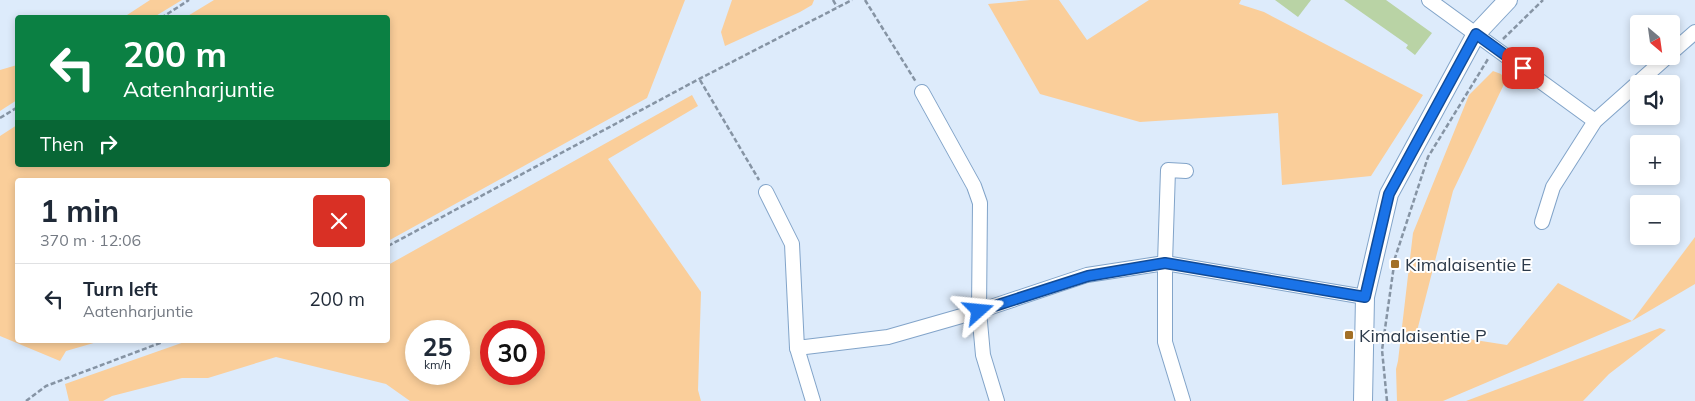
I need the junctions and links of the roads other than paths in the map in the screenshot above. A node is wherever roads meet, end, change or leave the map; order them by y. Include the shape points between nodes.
1 (1429, 0) edge
2 (1508, 0) edge
3 (1695, 32) edge
4 (1476, 34) junction
5 (1680, 45) edge
6 (1658, 65) edge
7 (922, 92) road end
8 (1595, 121) junction
9 (1186, 171) dead end
10 (766, 192) road end
11 (1542, 222) dead end
12 (1165, 263) junction
13 (1365, 297) junction
14 (979, 311) junction
15 (797, 348) junction
16 (813, 401) edge
17 (997, 401) edge
18 (1182, 401) edge
19 (1363, 401) edge

1 - 4 street
2 - 4 street
3 - 5 street
4 - 8 street
4 - 13 street via 1389,194
6 - 8 street
7 - 14 street via 974,186 980,203
8 - 11 street via 1553,187
9 - 12 street via 1168,170
10 - 15 street via 792,244
12 - 13 street
12 - 14 street via 1088,276
12 - 18 street via 1165,342
13 - 19 street
14 - 15 street via 888,337
14 - 17 street via 983,355
15 - 16 street

